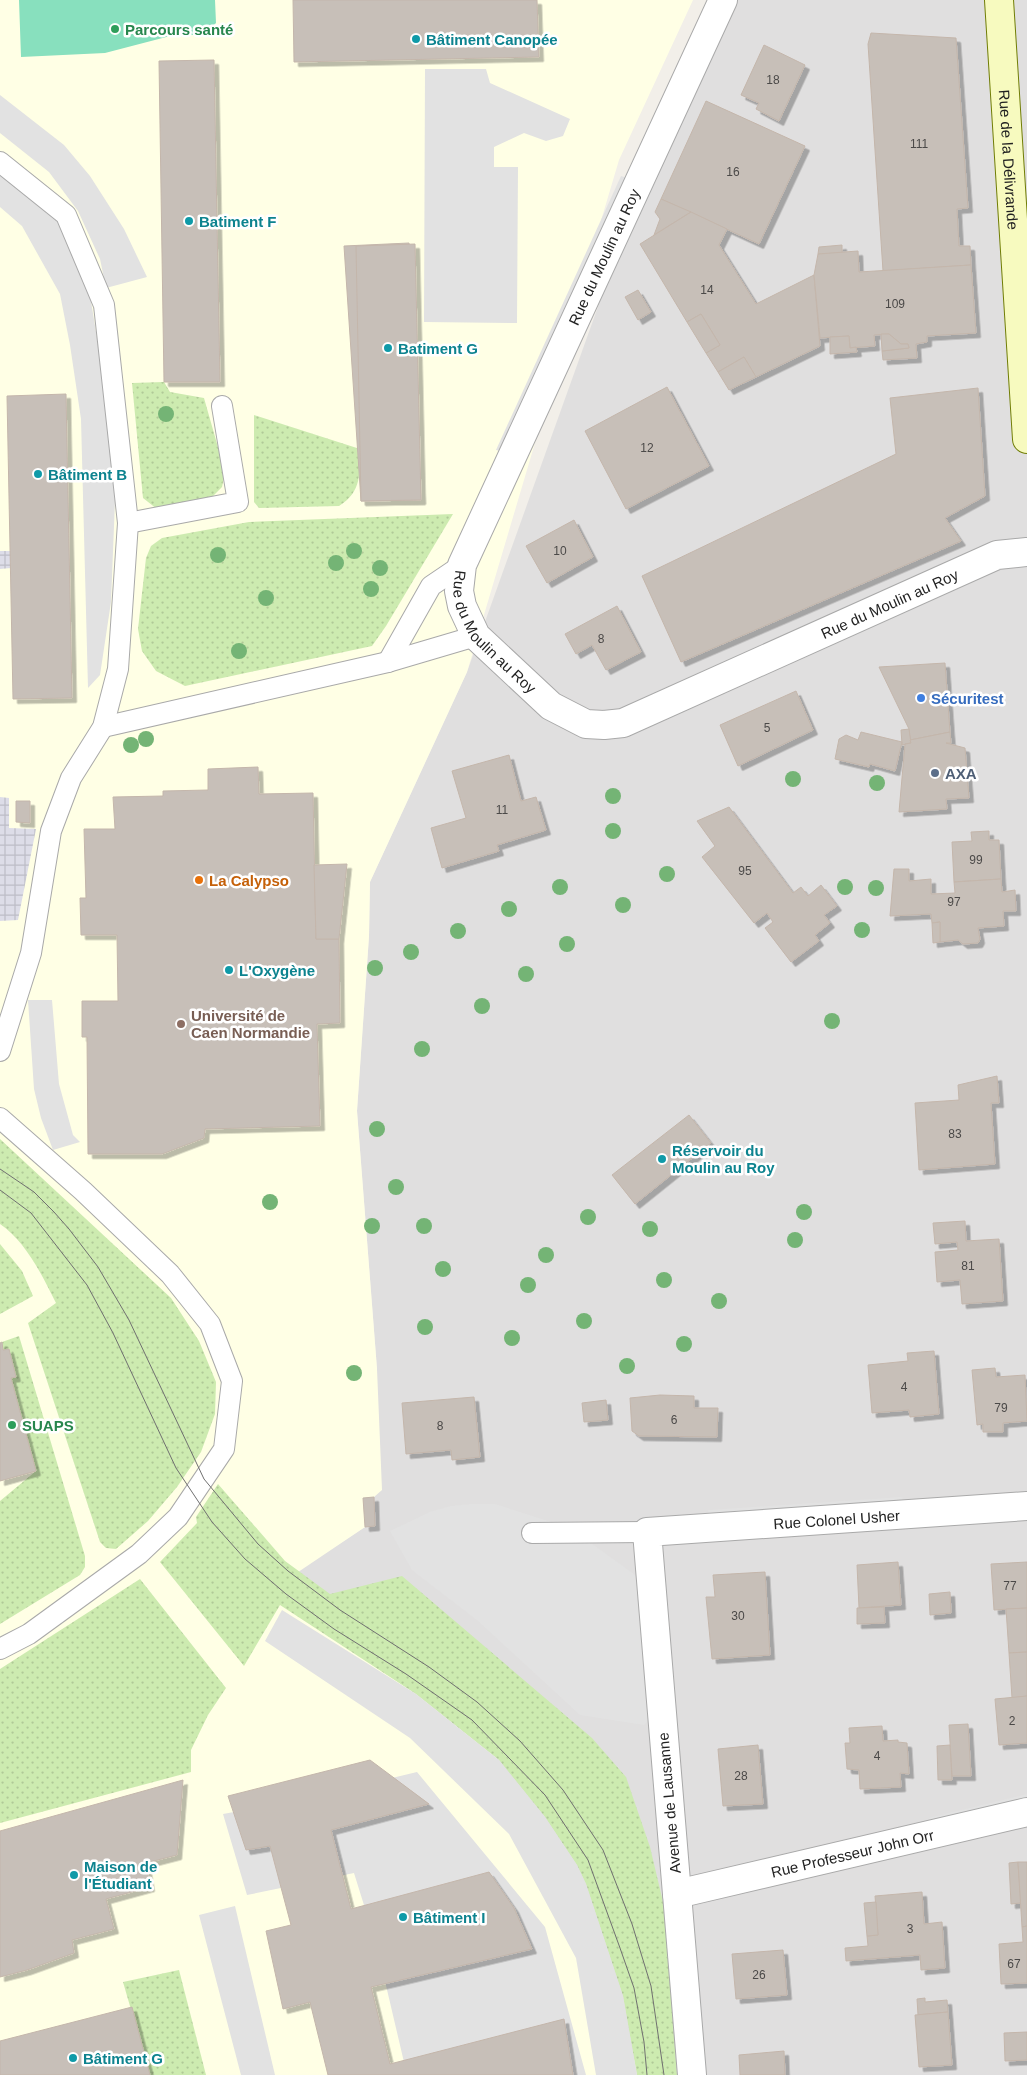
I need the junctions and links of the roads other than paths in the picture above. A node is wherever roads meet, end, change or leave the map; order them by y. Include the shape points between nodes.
1 (723, 0) edge
2 (999, 0) edge
3 (0, 162) edge
4 (222, 406) dead end
5 (1027, 439) edge
6 (128, 523) junction
7 (1027, 552) edge
8 (462, 565) junction
9 (476, 636) junction
10 (388, 662) junction
11 (103, 727) junction
12 (0, 1051) edge
13 (0, 1118) edge
14 (1027, 1506) edge
15 (647, 1532) junction
16 (532, 1533) dead end
17 (0, 1650) edge
18 (1027, 1812) edge
19 (677, 1894) junction
20 (692, 2075) edge

1 - 8 street, Rue du Moulin au Roy
2 - 5 main road, Rue de la Délivrande
3 - 6 lane via 66,215 104,305
4 - 6 lane via 238,502
6 - 11 lane via 118,666
7 - 9 street, Rue du Moulin au Roy via 998,556 623,723 586,724 551,706
8 - 9 street, Rue du Moulin au Roy via 459,590 462,606
8 - 10 lane via 431,586
9 - 10 lane
10 - 11 lane
11 - 12 lane via 71,778 51,831 31,953
13 - 17 lane via 170,1274 210,1324 232,1381 224,1449 178,1517 139,1554 29,1634
14 - 15 street, Rue Colonel Usher
15 - 16 lane
15 - 19 street, Avenue de Lausanne
18 - 19 street, Rue Professeur John Orr
19 - 20 street, Avenue de Lausanne

